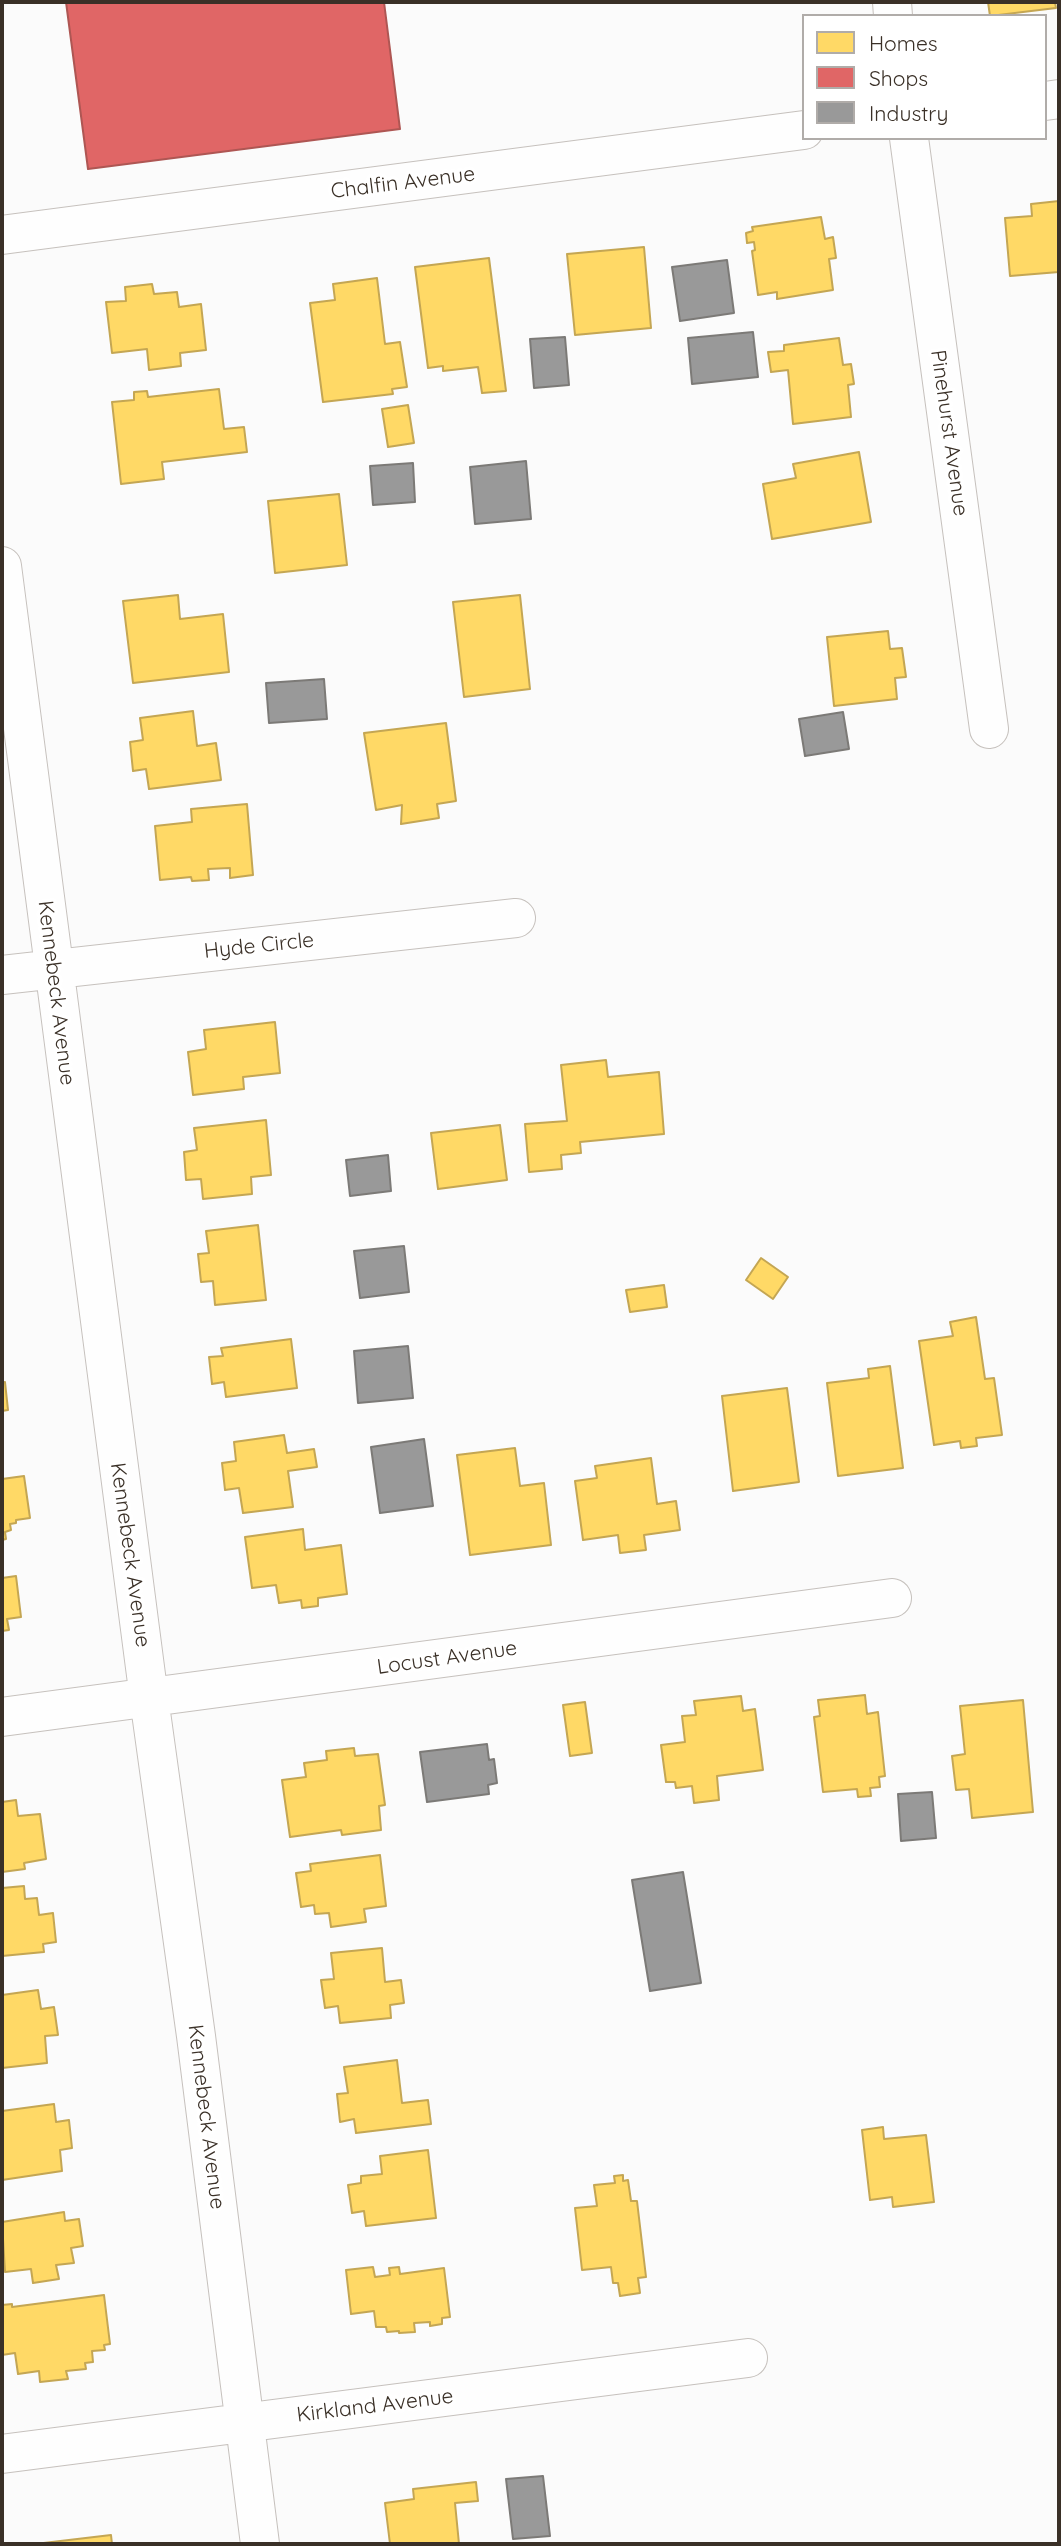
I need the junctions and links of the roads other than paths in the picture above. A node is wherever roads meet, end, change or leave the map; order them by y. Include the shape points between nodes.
1 (802, 130) edge
2 (909, 140) edge
3 (2, 234) edge
4 (2, 566) edge
5 (989, 729) dead end
6 (516, 918) dead end
7 (53, 969) junction
8 (2, 975) edge
9 (892, 1598) dead end
10 (149, 1698) junction
11 (2, 1717) edge
12 (748, 2358) dead end
13 (246, 2422) junction
14 (2, 2454) edge
15 (260, 2544) edge

1 - 3 street, Chalfin Avenue
2 - 5 street, Pinehurst Avenue
4 - 7 street, Kennebeck Avenue
6 - 7 street, Hyde Circle
7 - 8 street, Hyde Circle
7 - 10 street, Kennebeck Avenue
9 - 10 street, Locust Avenue
10 - 11 street, Locust Avenue
10 - 13 street, Kennebeck Avenue
12 - 13 street, Kirkland Avenue
13 - 14 street, Kirkland Avenue
13 - 15 street, Kennebeck Avenue

